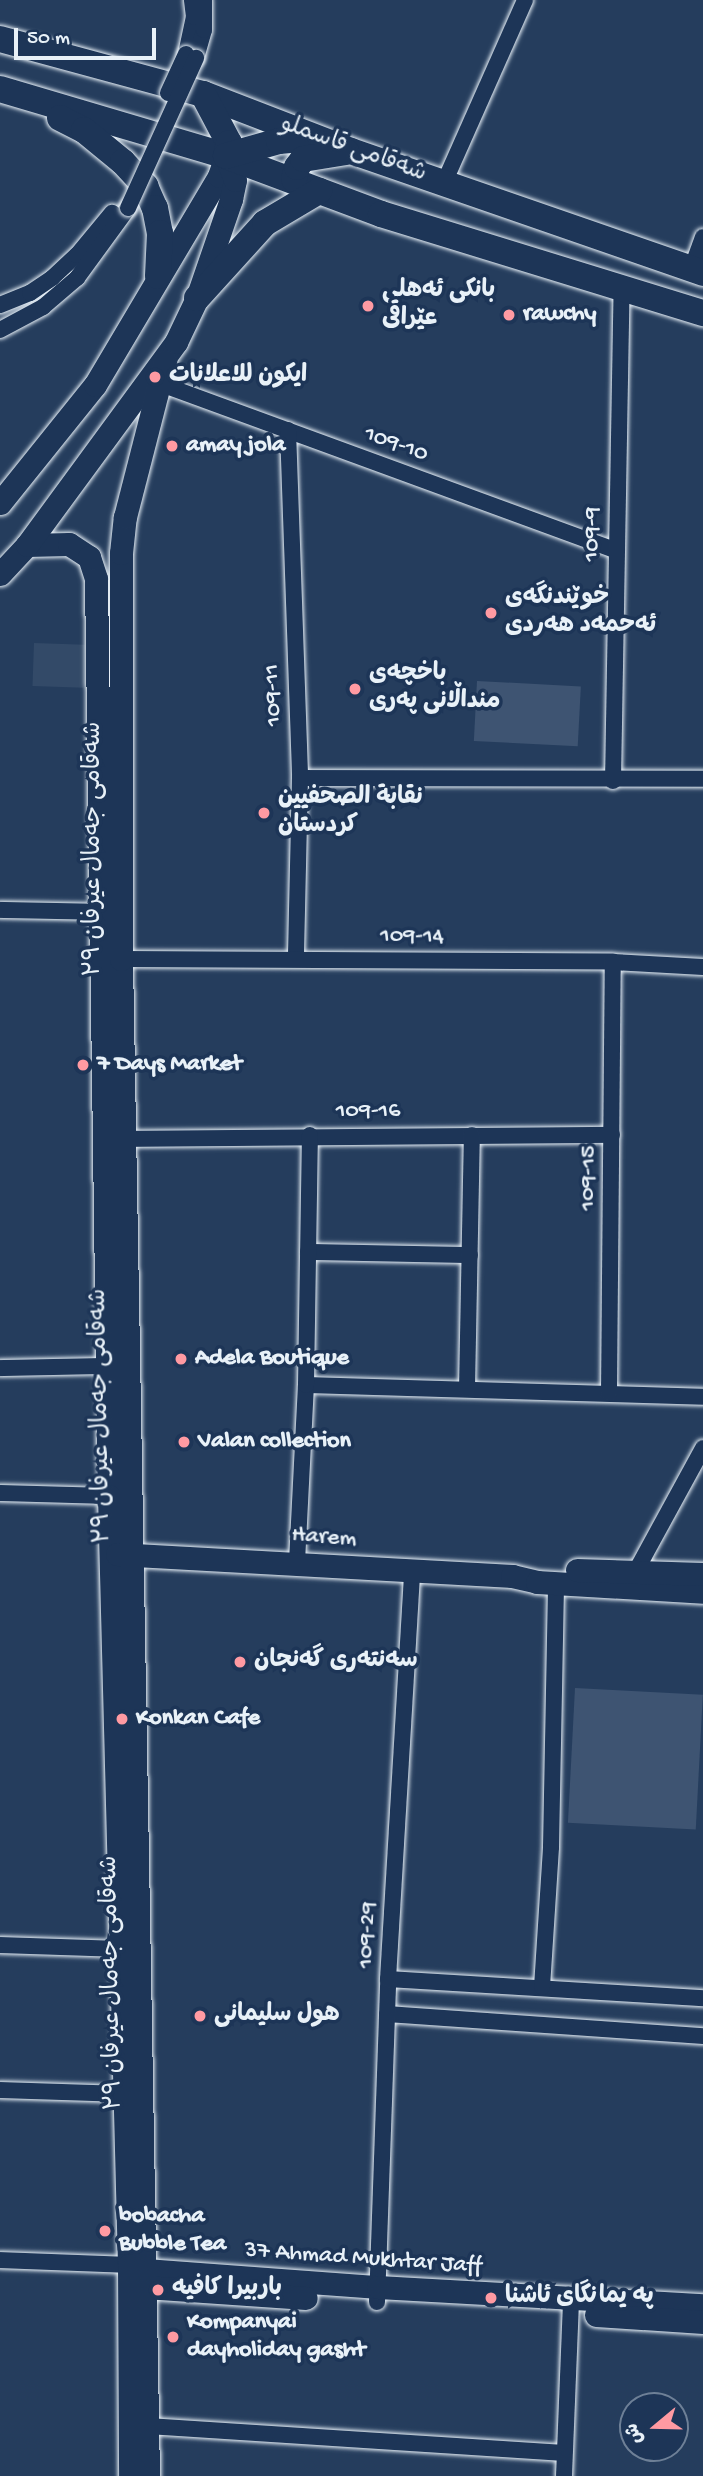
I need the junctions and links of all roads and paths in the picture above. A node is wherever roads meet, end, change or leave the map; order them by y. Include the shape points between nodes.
1 (192, 0) edge
2 (204, 0) edge
3 (525, 0) edge
4 (0, 24) edge
5 (0, 39) edge
6 (27, 48) junction
7 (191, 56) junction
8 (6, 91) edge
9 (203, 94) junction
10 (317, 137) junction
11 (351, 151) junction
12 (226, 156) junction
13 (294, 179) junction
14 (444, 183) junction
15 (319, 191) junction
16 (124, 206) junction
17 (703, 237) edge
18 (697, 272) edge
19 (158, 276) junction
20 (622, 289) junction
21 (197, 298) junction
22 (0, 305) edge
23 (703, 313) edge
24 (0, 330) edge
25 (165, 360) junction
26 (161, 384) junction
27 (288, 430) junction
28 (0, 503) edge
29 (27, 545) junction
30 (615, 550) junction
31 (121, 553) junction
32 (89, 557) junction
33 (0, 575) edge
34 (300, 778) junction
35 (703, 779) edge
36 (613, 781) junction
37 (0, 910) edge
38 (100, 912) junction
39 (121, 959) junction
40 (296, 959) junction
41 (613, 962) junction
42 (703, 967) edge
43 (310, 1135) junction
44 (472, 1135) junction
45 (612, 1135) junction
46 (123, 1139) junction
47 (308, 1252) junction
48 (470, 1255) junction
49 (107, 1366) junction
50 (0, 1368) edge
51 (306, 1385) junction
52 (467, 1389) junction
53 (609, 1393) junction
54 (703, 1396) edge
55 (703, 1448) edge
56 (0, 1493) edge
57 (110, 1496) junction
58 (121, 1554) junction
59 (298, 1562) junction
60 (412, 1571) junction
61 (636, 1571) junction
62 (703, 1574) edge
63 (512, 1576) junction
64 (556, 1583) junction
65 (703, 1592) edge
66 (0, 1945) edge
67 (121, 1949) junction
68 (388, 1979) junction
69 (542, 1987) junction
70 (703, 1998) edge
71 (387, 2014) junction
72 (703, 2036) edge
73 (0, 2090) edge
74 (124, 2094) junction
75 (0, 2260) edge
76 (140, 2274) junction
77 (377, 2295) junction
78 (703, 2305) edge
79 (570, 2306) junction
80 (703, 2322) edge
81 (148, 2426) junction
82 (564, 2453) junction
83 (130, 2476) edge
84 (148, 2476) edge
85 (564, 2476) edge

1 - 7 street
2 - 7 street via 204,30
3 - 14 street
4 - 6 street
5 - 6 main road, شەقامی قاسملو
6 - 9 main road, شەقامی قاسملو
7 - 16 street, bridge
8 - 12 main road, شەقامی قاسملو
8 - 19 main road via 84,130 145,186 160,233
9 - 10 main road, شەقامی قاسملو
9 - 12 main road via 229,143
10 - 11 main road, شەقامی قاسملو
10 - 12 main road via 279,141
11 - 13 main road via 303,159
11 - 14 main road, شەقامی قاسملو
12 - 13 main road, شەقامی قاسملو
12 - 19 main road via 219,176
12 - 21 main road via 234,180 231,199
13 - 15 main road, شەقامی قاسملو
14 - 18 main road, شەقامی قاسملو
15 - 20 main road, شەقامی قاسملو
15 - 21 main road via 265,223
16 - 22 street via 61,271 30,293
16 - 24 street via 71,284 43,307
17 - 18 street
19 - 28 main road via 95,385
20 - 23 main road, شەقامی قاسملو
20 - 30 street, 109-9
21 - 25 main road
25 - 26 main road, شەقامی جەمال عیرفان ٣٩
25 - 29 main road
26 - 27 street, 109-10
26 - 31 main road, شەقامی جەمال عیرفان ٣٩ via 125,517
27 - 30 street, 109-10
27 - 34 street, 109-11
29 - 32 main road via 59,542
29 - 33 main road
30 - 36 street, 109-9
31 - 32 main road via 108,549
31 - 39 main road, شەقامی جەمال عیرفان ٣٩
32 - 38 main road, شەقامی جەمال عیرفان ٣٩ via 96,579
34 - 36 street
34 - 40 street, 109-11
35 - 36 street
37 - 38 street
38 - 49 main road, شەقامی جەمال عیرفان ٣٩
39 - 40 street, 109-14
39 - 46 main road, شەقامی جەمال عیرفان ٣٩
40 - 41 street, 109-14
41 - 42 street, 109-14
41 - 45 street, 109-15
43 - 44 street, 109-16
43 - 46 street, 109-16
43 - 47 street
44 - 45 street, 109-16
44 - 48 street
45 - 53 street, 109-15
46 - 58 main road, شەقامی جەمال عیرفان ٣٩
47 - 48 street
47 - 51 street
48 - 52 street
49 - 50 street
49 - 57 main road, شەقامی جەمال عیرفان ٣٩
51 - 52 street
51 - 59 street
52 - 53 street
53 - 54 street
55 - 61 street
56 - 57 street
57 - 58 main road, شەقامی جەمال عیرفان ٣٩
58 - 59 main road, Harem
58 - 67 main road, شەقامی جەمال عیرفان ٣٩
58 - 76 main road, شەقامی جەمال عیرفان ٣٩
59 - 60 main road, Harem
60 - 63 main road, Harem
60 - 68 street, 109-29
61 - 62 main road, Harem
61 - 63 main road, Harem via 539,1570
63 - 64 main road, Harem
64 - 65 main road, Harem
64 - 69 street via 551,1847
66 - 67 street
67 - 74 main road, شەقامی جەمال عیرفان ٣٩
68 - 69 street
68 - 71 street, 109-29
69 - 70 street
71 - 72 street
71 - 77 street, 109-29
73 - 74 street
74 - 76 main road, شەقامی جەمال عیرفان ٣٩
75 - 76 street
76 - 77 main road, 37 Ahmad Mukhtar Jaff
76 - 81 main road, شەقامی جەمال عیرفان ٣٩
76 - 83 main road, شەقامی جەمال عیرفان ٣٩
77 - 79 main road, 37 Ahmad Mukhtar Jaff
78 - 79 main road, 37 Ahmad Mukhtar Jaff
79 - 80 main road, 37 Ahmad Mukhtar Jaff
79 - 82 street
81 - 82 street
81 - 84 main road, شەقامی جەمال عیرفان ٣٩
82 - 85 street

